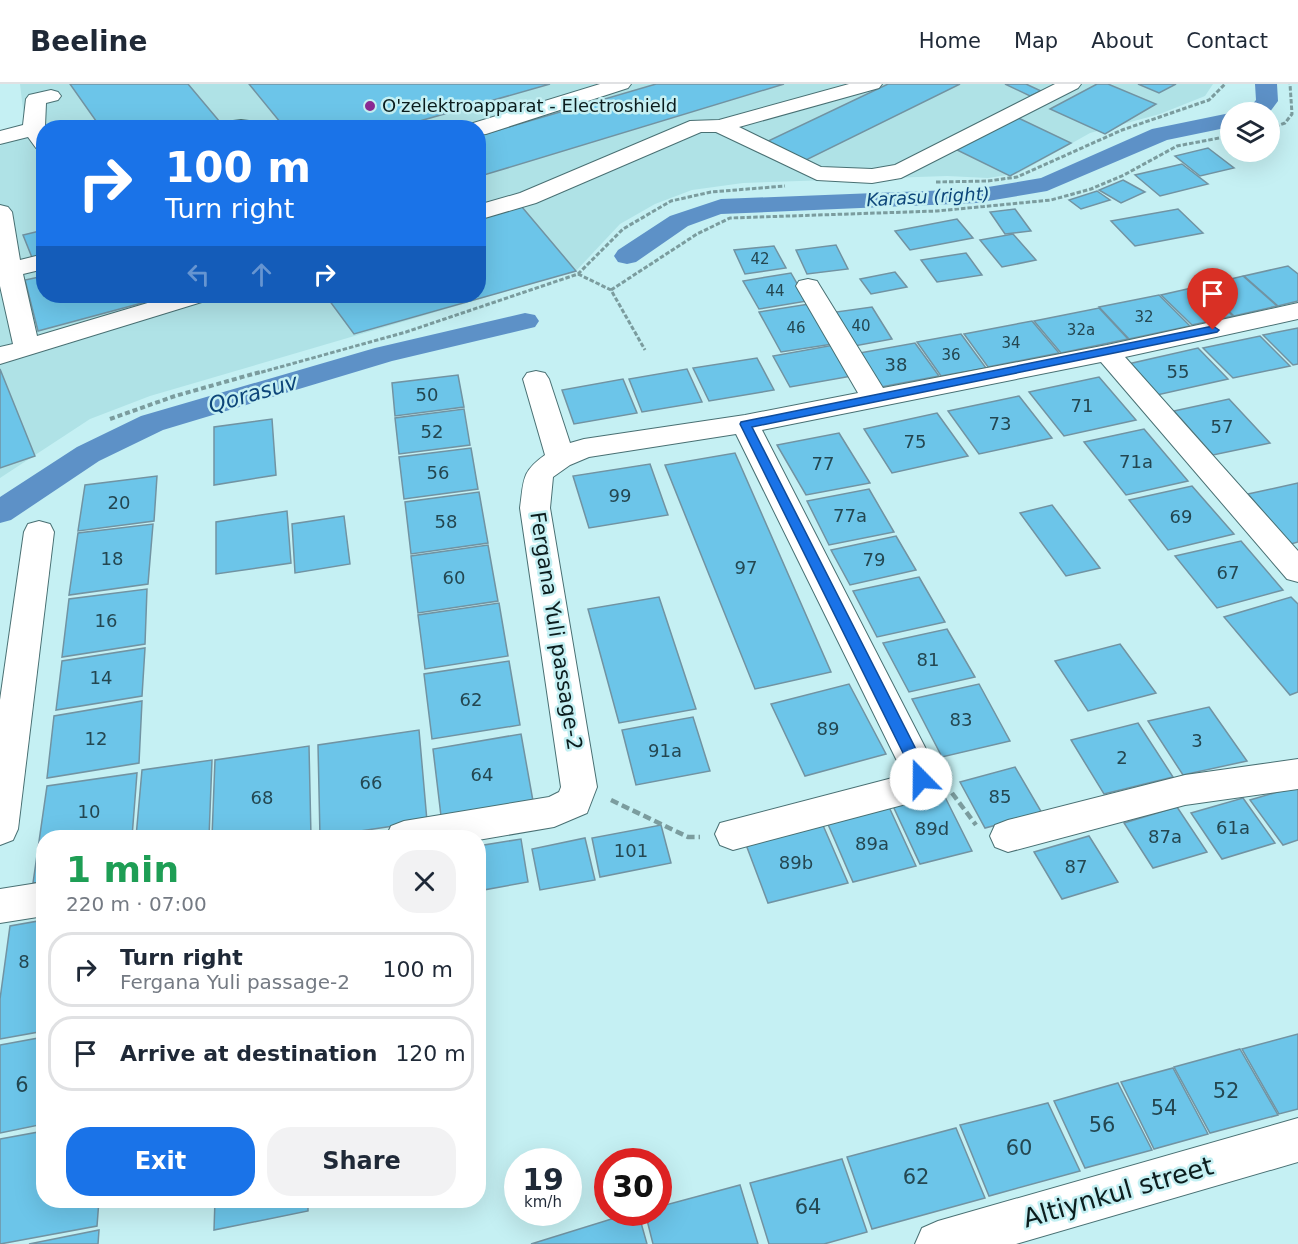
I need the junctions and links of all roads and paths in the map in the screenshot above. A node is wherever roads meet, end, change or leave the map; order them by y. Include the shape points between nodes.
1 (621, 84) edge
2 (872, 84) edge
3 (1070, 84) edge
4 (1290, 84) edge
5 (51, 96) dead end
6 (37, 120) edge
7 (486, 126) edge
8 (720, 126) junction
9 (1280, 127) edge
10 (36, 136) edge
11 (0, 138) edge
12 (1220, 138) edge
13 (486, 211) edge
14 (0, 212) edge
15 (2, 240) edge
16 (36, 263) edge
17 (10, 270) junction
18 (808, 286) dead end
19 (611, 290) junction
20 (7, 297) edge
21 (172, 303) edge
22 (1298, 311) edge
23 (27, 348) junction
24 (645, 350) dead end
25 (1107, 353) junction
26 (0, 356) edge
27 (536, 379) dead end
28 (875, 398) junction
29 (110, 419) dead end
30 (745, 424) junction
31 (560, 458) junction
32 (39, 531) dead end
33 (1298, 571) edge
34 (1298, 774) edge
35 (921, 779) junction
36 (579, 787) junction
37 (0, 829) edge
38 (446, 830) edge
39 (734, 834) joint
40 (1008, 836) joint
41 (36, 900) edge
42 (0, 906) edge
43 (1298, 1140) edge
44 (938, 1244) edge

1 - 7 street
2 - 8 street
3 - 8 street via 902,171 872,176 817,173
4 - 9 path via 1296,109 1294,116
5 - 6 street via 36,99
8 - 13 street via 698,126 528,198
10 - 11 street
12 - 19 path via 1177,146 1091,189 1051,201 937,211 730,218 697,234
14 - 15 street
15 - 17 street
16 - 17 street
17 - 20 street
18 - 28 street
19 - 24 path
19 - 29 path via 578,274 406,333 175,396
20 - 23 street
21 - 23 street
22 - 25 street, Fergana Yuli passage-2
23 - 26 street
25 - 28 street, Fergana Yuli passage-2
25 - 33 street
27 - 31 street
28 - 30 street, Fergana Yuli passage-2
30 - 31 street, Fergana Yuli passage-2 via 584,448
30 - 35 street
31 - 36 street, Fergana Yuli passage-2 via 539,473 535,507
32 - 37 street
34 - 40 street via 1185,789
35 - 39 street via 910,788
35 - 40 path via 955,795 987,840
36 - 38 street via 574,802 554,812
36 - 39 path via 688,837
41 - 42 street
43 - 44 street, Altiynkul street

